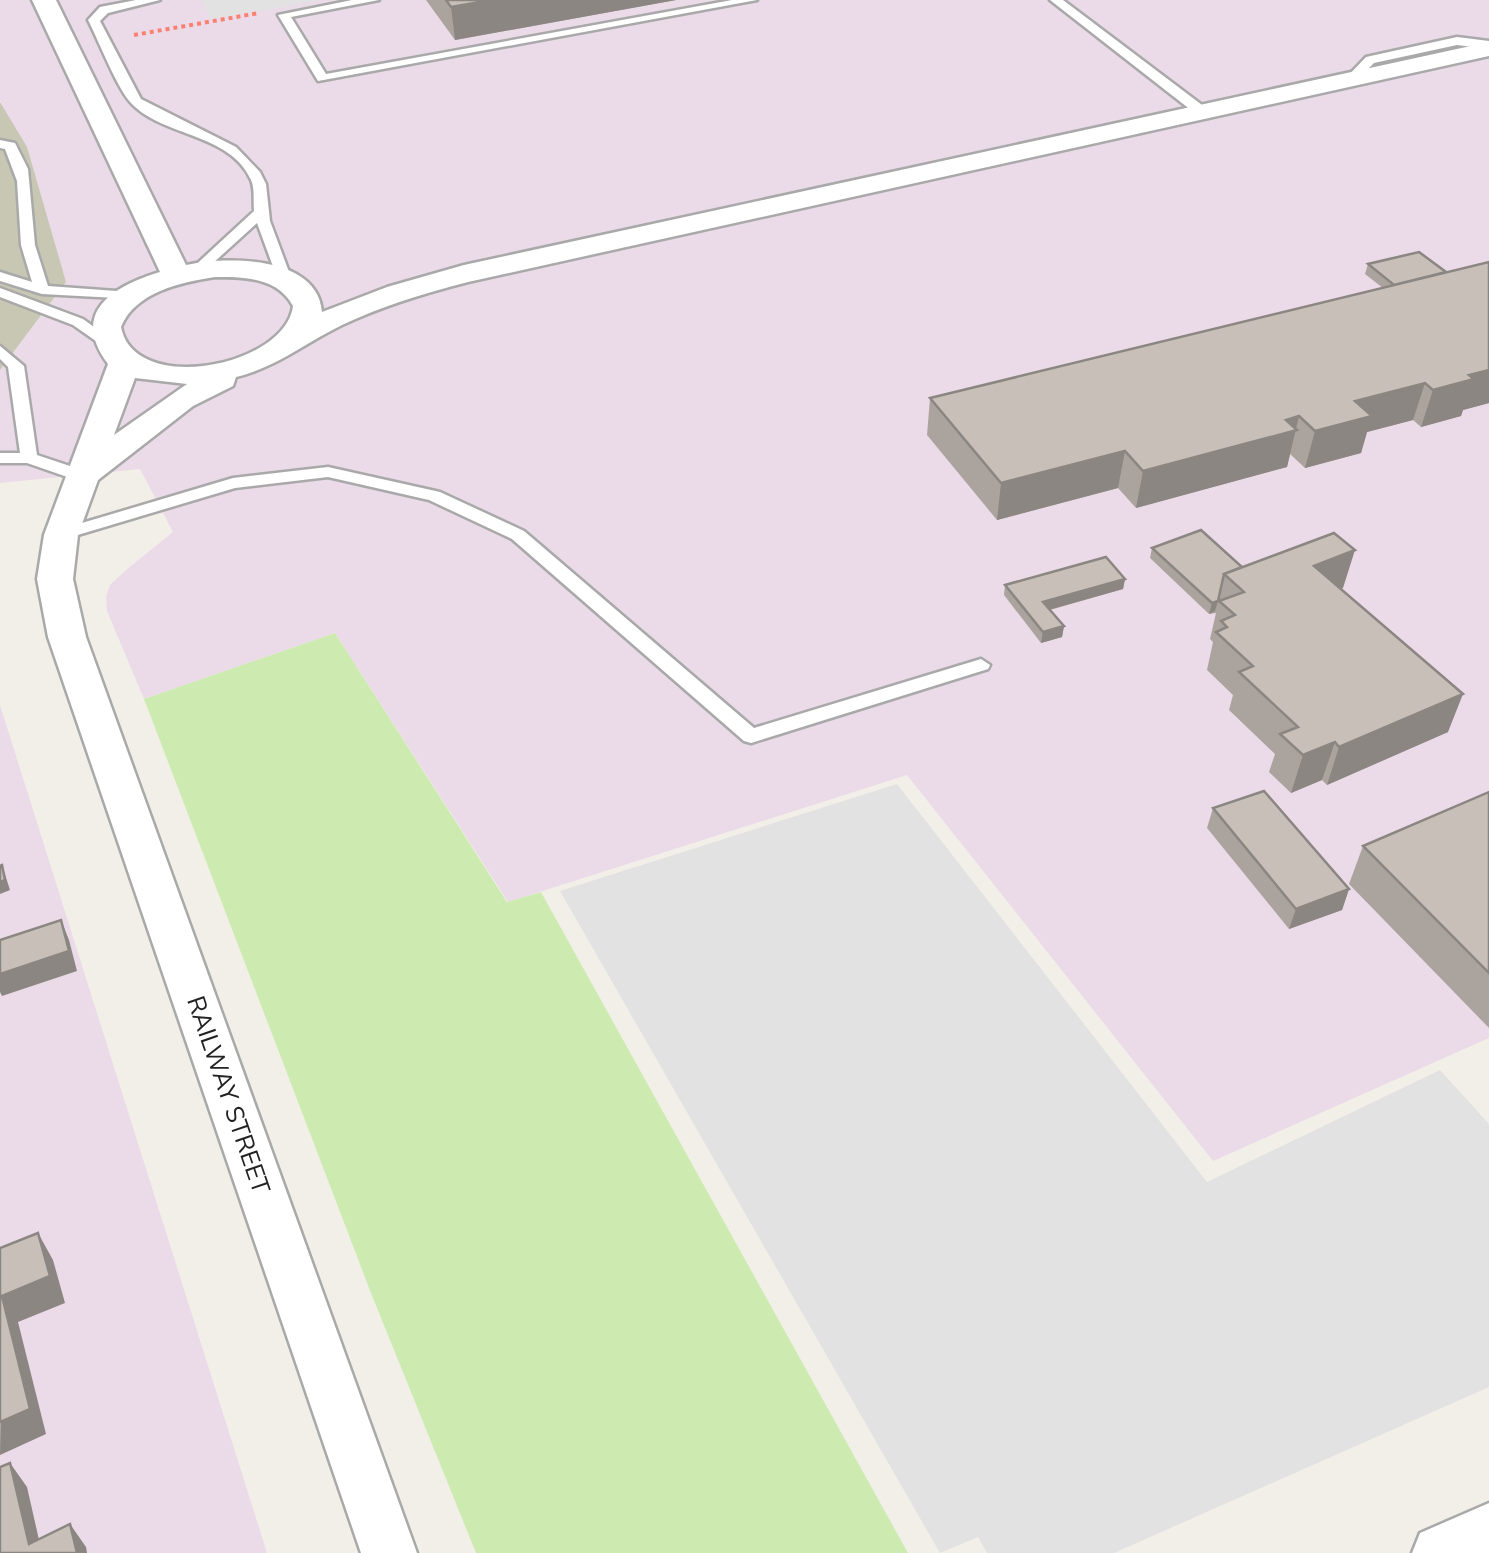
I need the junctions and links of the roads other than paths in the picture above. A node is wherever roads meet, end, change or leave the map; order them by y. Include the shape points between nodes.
1 (44, 0) edge
2 (154, 0) edge
3 (372, 0) edge
4 (751, 0) edge
5 (1056, 0) edge
6 (1489, 47) edge
7 (1200, 111) junction
8 (0, 144) edge
9 (261, 212) junction
10 (186, 273) junction
11 (0, 276) edge
12 (285, 280) junction
13 (42, 290) junction
14 (0, 292) edge
15 (130, 296) junction
16 (294, 339) junction
17 (0, 351) edge
18 (116, 352) junction
19 (245, 366) junction
20 (0, 458) edge
21 (29, 458) junction
22 (82, 476) junction
23 (61, 535) junction
24 (981, 665) dead end
25 (1489, 1530) edge
26 (389, 1553) edge
27 (1440, 1553) edge

1 - 10 street
2 - 9 lane via 104,10 94,20 127,89 148,111 242,160 256,175
3 - 4 lane via 284,15 322,78
5 - 7 lane
6 - 7 street
7 - 16 street via 464,274 368,301
8 - 13 lane via 10,146 20,169 29,201 28,246
9 - 10 lane
9 - 12 lane
10 - 12 street via 236,268
10 - 15 street
11 - 13 lane
12 - 16 street via 308,306
13 - 15 lane
14 - 18 lane via 78,322
15 - 18 street, RAILWAY STREET via 107,324
16 - 19 street
17 - 21 lane via 16,366
18 - 19 street via 158,373
18 - 22 street, RAILWAY STREET
19 - 22 street via 182,399
20 - 21 lane
21 - 22 lane
22 - 23 street, RAILWAY STREET
23 - 24 lane via 234,483 328,472 434,496 518,534 751,736
23 - 26 street, RAILWAY STREET via 55,579 67,637
25 - 27 street

